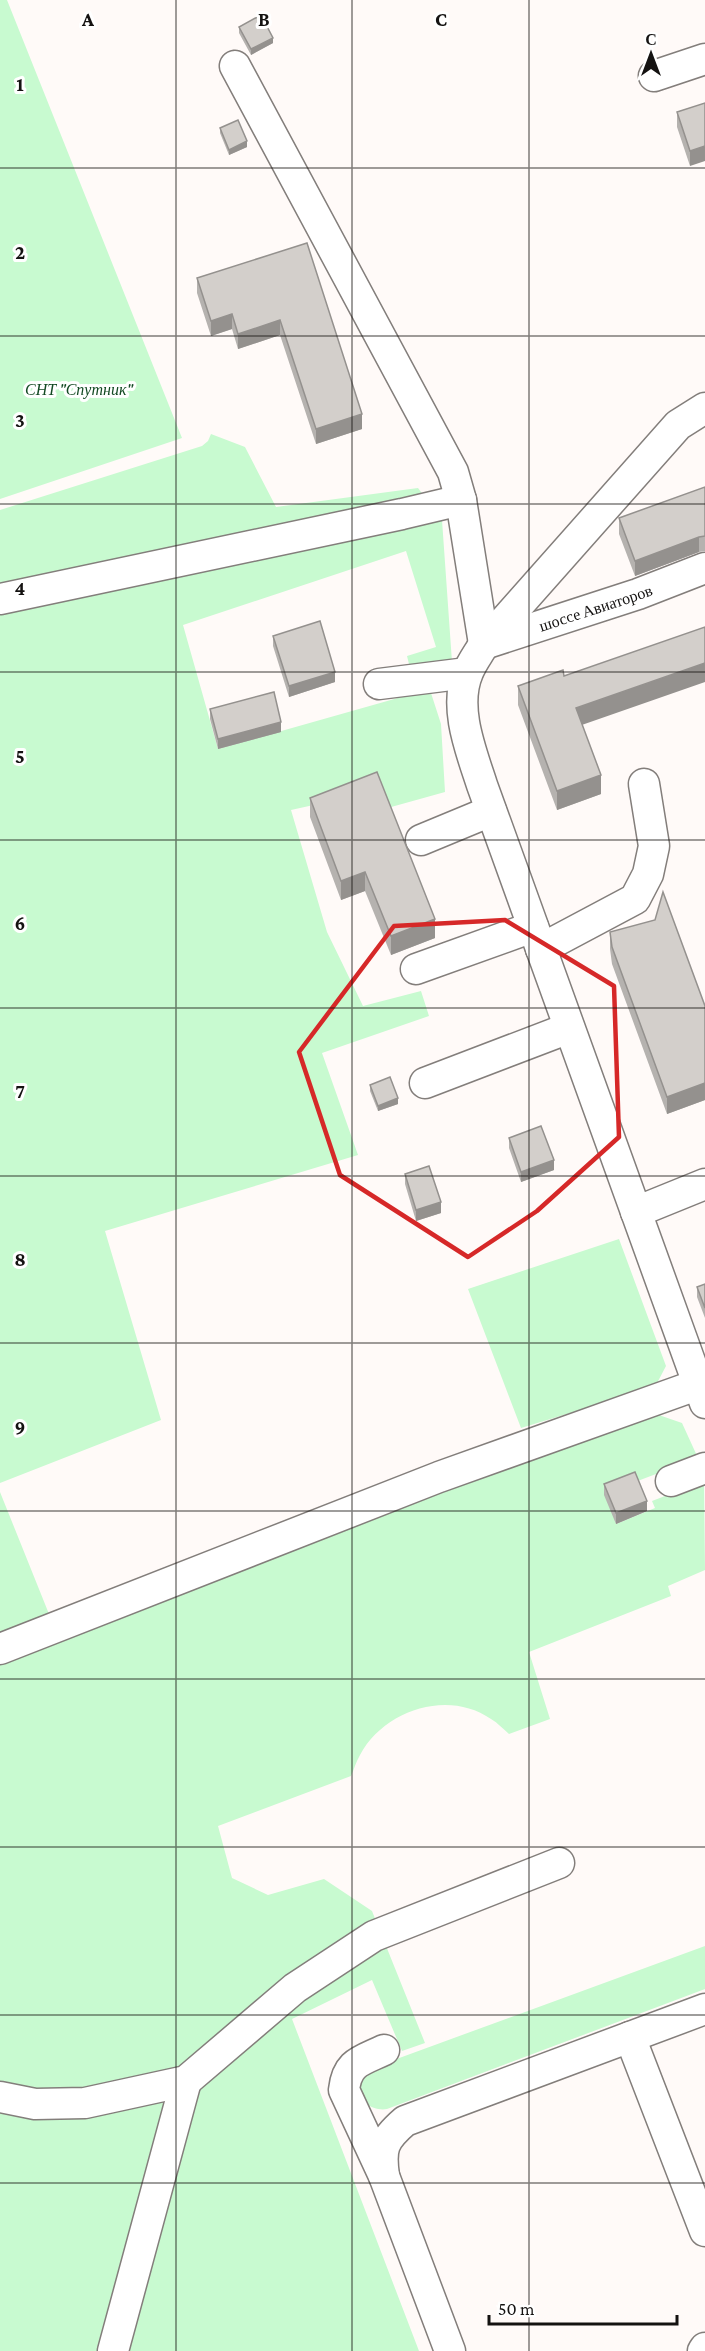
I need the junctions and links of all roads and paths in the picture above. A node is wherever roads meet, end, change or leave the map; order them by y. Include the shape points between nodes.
1 (705, 59) edge
2 (235, 66) dead end
3 (654, 76) dead end
4 (705, 408) edge
5 (461, 500) junction
6 (705, 568) edge
7 (0, 599) edge
8 (484, 644) junction
9 (467, 673) junction
10 (379, 684) dead end
11 (644, 784) dead end
12 (491, 811) junction
13 (421, 840) dead end
14 (537, 938) junction
15 (416, 969) dead end
16 (569, 1028) junction
17 (425, 1083) dead end
18 (705, 1184) edge
19 (636, 1212) junction
20 (703, 1390) edge
21 (705, 1468) edge
22 (671, 1481) dead end
23 (0, 1649) edge
24 (558, 1863) dead end
25 (705, 2009) edge
26 (630, 2037) junction
27 (384, 2050) dead end
28 (186, 2081) junction
29 (0, 2097) edge
30 (384, 2176) junction
31 (705, 2231) edge
32 (113, 2351) edge
33 (450, 2351) edge

1 - 3 lane
2 - 5 lane via 453,472
4 - 8 lane via 678,425
5 - 7 lane
5 - 8 lane
6 - 8 lane, шоссе Авиаторов
8 - 9 lane
9 - 10 lane
9 - 12 lane via 462,702 468,741
11 - 14 lane via 654,846 648,874 634,899
12 - 13 lane
12 - 14 lane
14 - 15 lane
14 - 16 lane
16 - 17 lane
16 - 19 lane
18 - 19 lane
19 - 20 lane
20 - 23 lane via 439,1477
21 - 22 lane
24 - 28 lane via 374,1936 295,1988
25 - 26 lane
26 - 30 lane via 405,2121 382,2149
26 - 31 lane
27 - 30 lane via 354,2064 344,2090
28 - 29 lane via 85,2103 35,2104
28 - 32 lane
30 - 33 lane

